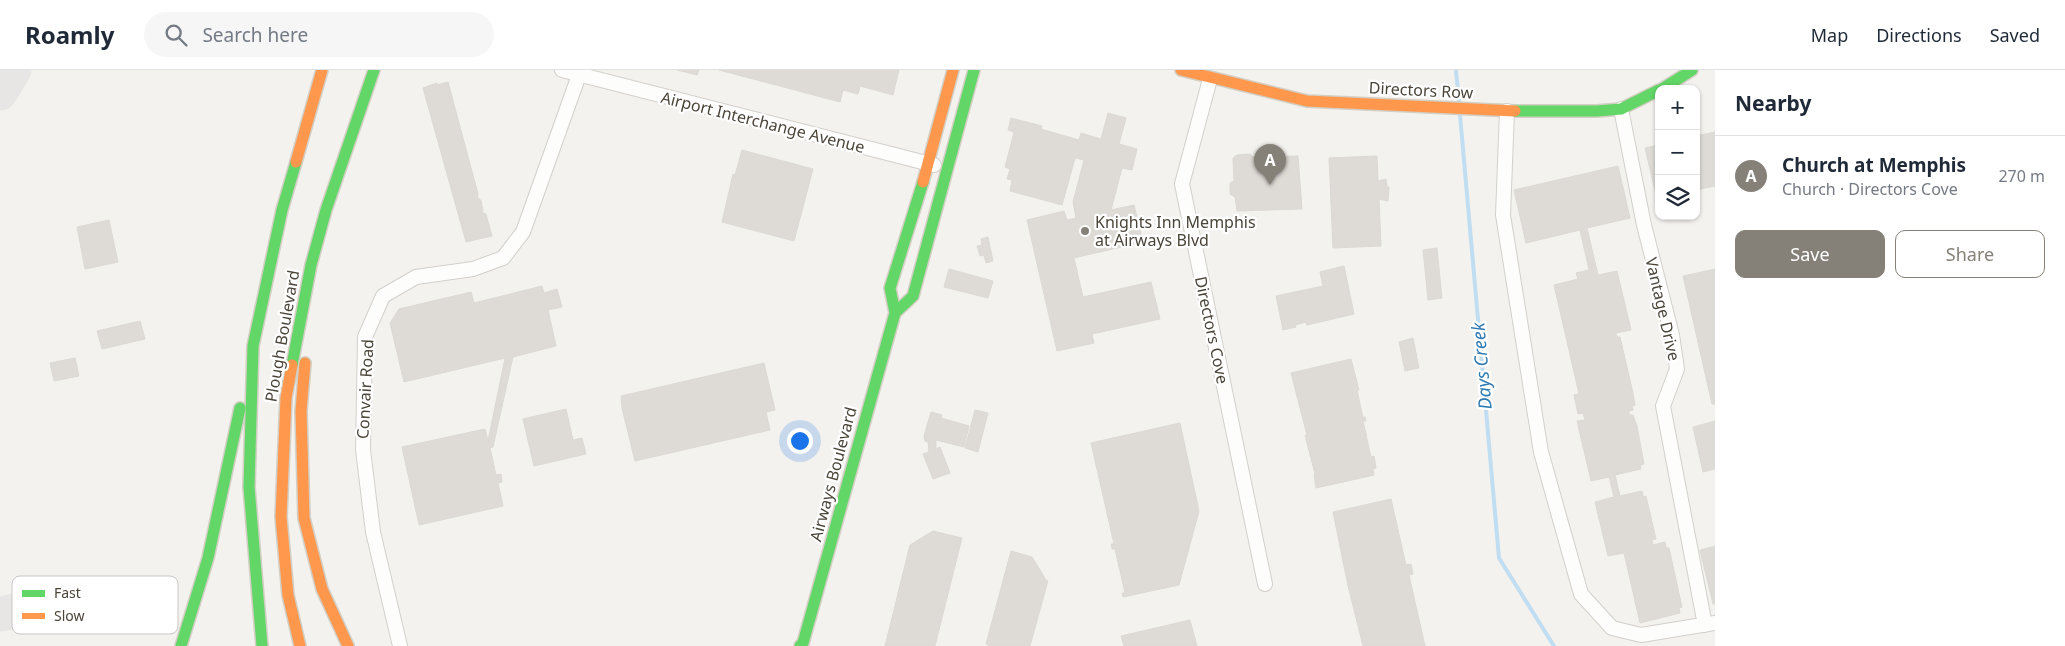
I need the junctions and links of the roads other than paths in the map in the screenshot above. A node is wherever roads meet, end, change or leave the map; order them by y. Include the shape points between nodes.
1 (322, 70) edge
2 (562, 70) edge
3 (954, 70) edge
4 (974, 70) edge
5 (1181, 70) edge
6 (1692, 70) edge
7 (373, 72) edge
8 (579, 75) junction
9 (1210, 78) junction
10 (1668, 85) edge
11 (1655, 92) edge
12 (1621, 109) junction
13 (1507, 111) junction
14 (929, 164) junction
15 (948, 169) junction
16 (311, 264) junction
17 (895, 313) junction
18 (252, 346) junction
19 (1265, 584) dead end
20 (1710, 624) edge
21 (803, 645) edge
22 (182, 646) edge
23 (262, 646) edge
24 (300, 646) edge
25 (348, 646) edge
26 (400, 646) edge

1 - 18 main road, Plough Boulevard via 282,210
2 - 8 street
3 - 14 main road, Airways Boulevard
4 - 15 main road
5 - 9 main road, Directors Row
6 - 10 main road, Directors Row
7 - 16 main road, Plough Boulevard
8 - 14 street, Airport Interchange Avenue
8 - 26 street, Convair Road via 523,232 504,258 473,268 416,277 383,296 365,337 362,450 374,532
9 - 13 main road, Directors Row via 1307,101
9 - 19 street, Directors Cove via 1182,184
11 - 12 main road, Directors Row
12 - 13 main road, Directors Row
12 - 20 street, Vantage Drive via 1644,225 1672,335 1677,369 1663,406
13 - 20 street via 1503,215 1541,452 1582,594 1612,628 1641,634
14 - 15 street, Airport Interchange Avenue
14 - 17 main road, Airways Boulevard via 890,288
15 - 17 main road via 913,296
16 - 24 main road, Plough Boulevard via 286,398 280,517 288,594
16 - 25 main road via 301,411 304,518 322,589
17 - 21 main road, Airways Boulevard
18 - 22 main road via 218,523 197,604
18 - 23 main road, Plough Boulevard via 249,487

